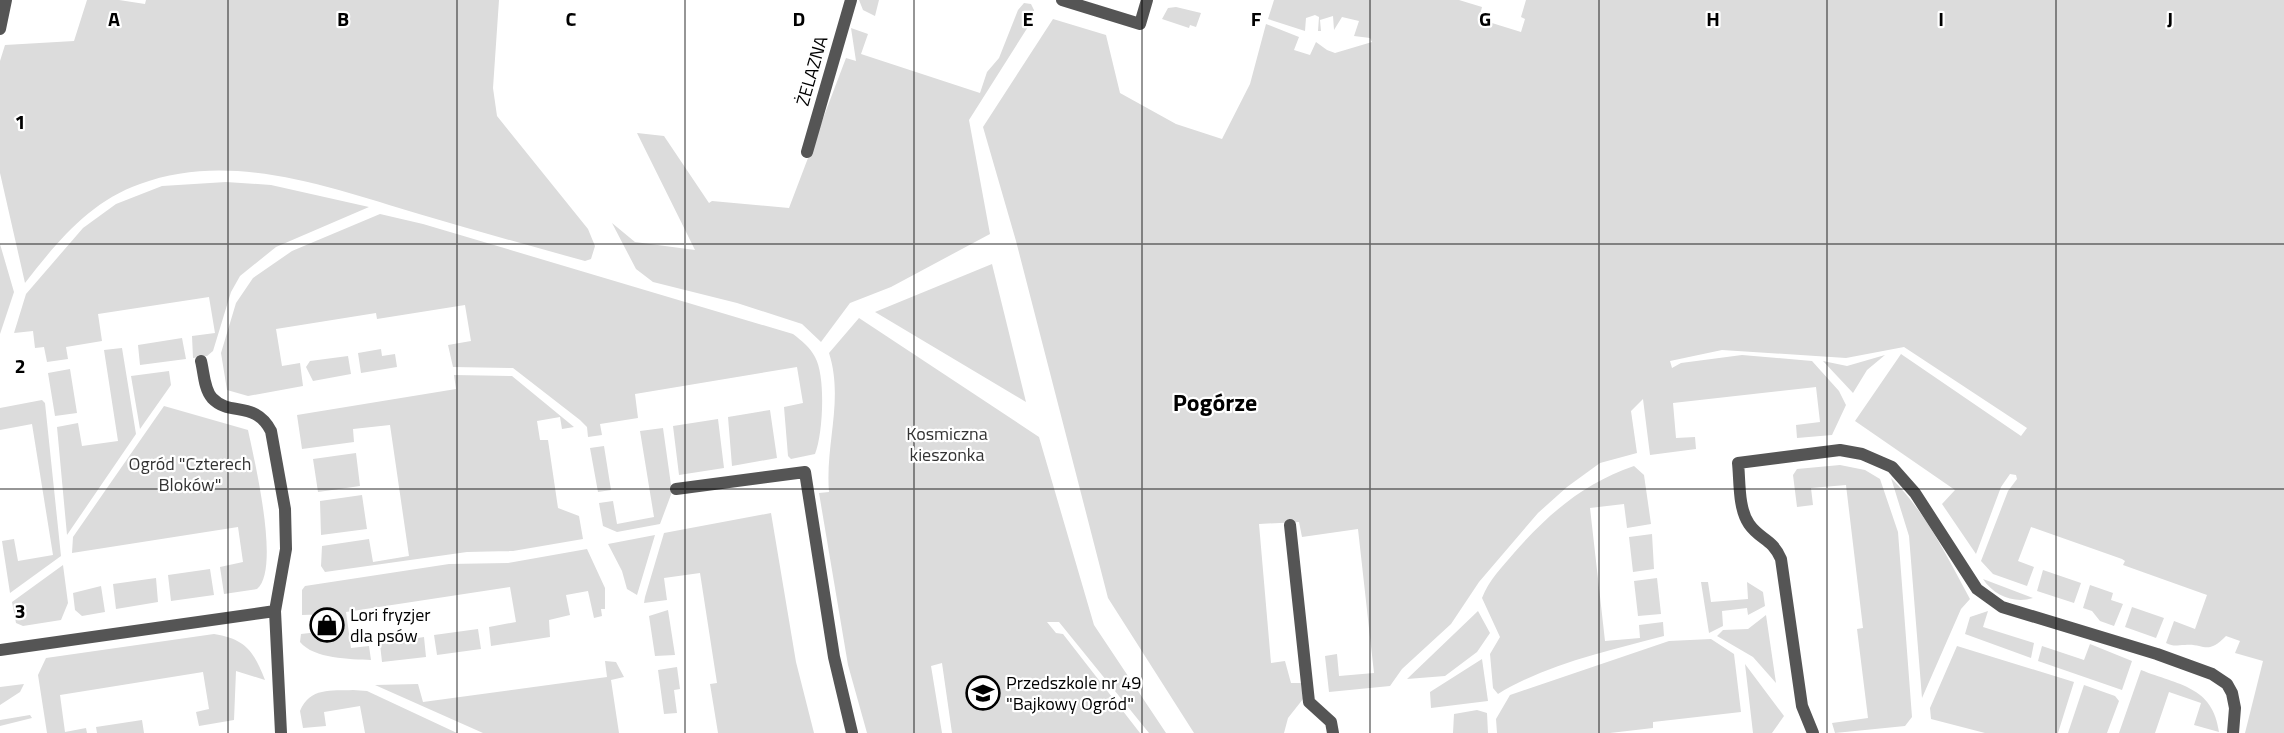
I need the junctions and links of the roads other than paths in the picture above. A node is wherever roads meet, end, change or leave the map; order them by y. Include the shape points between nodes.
1 (6, 0) edge
2 (851, 0) edge
3 (1062, 0) edge
4 (1148, 0) edge
5 (0, 29) edge
6 (807, 152) dead end
7 (201, 362) dead end
8 (676, 489) dead end
9 (1290, 525) dead end
10 (275, 611) junction
11 (0, 650) edge
12 (281, 733) edge
13 (852, 733) edge
14 (1333, 733) edge
15 (1813, 733) edge
16 (2233, 733) edge

1 - 5 street
2 - 6 street, ŻELAZNA
3 - 4 street via 1140,24
7 - 10 street via 212,398 256,413 271,431 285,509 285,549
8 - 13 street via 805,472 834,657
9 - 14 street via 1309,702 1331,722
10 - 11 street
10 - 12 street
15 - 16 street via 1802,706 1781,559 1775,545 1748,523 1738,463 1840,450 1862,454 1892,467 1915,493 1977,589 1988,599 2002,607 2157,654 2212,674 2227,684 2234,702

